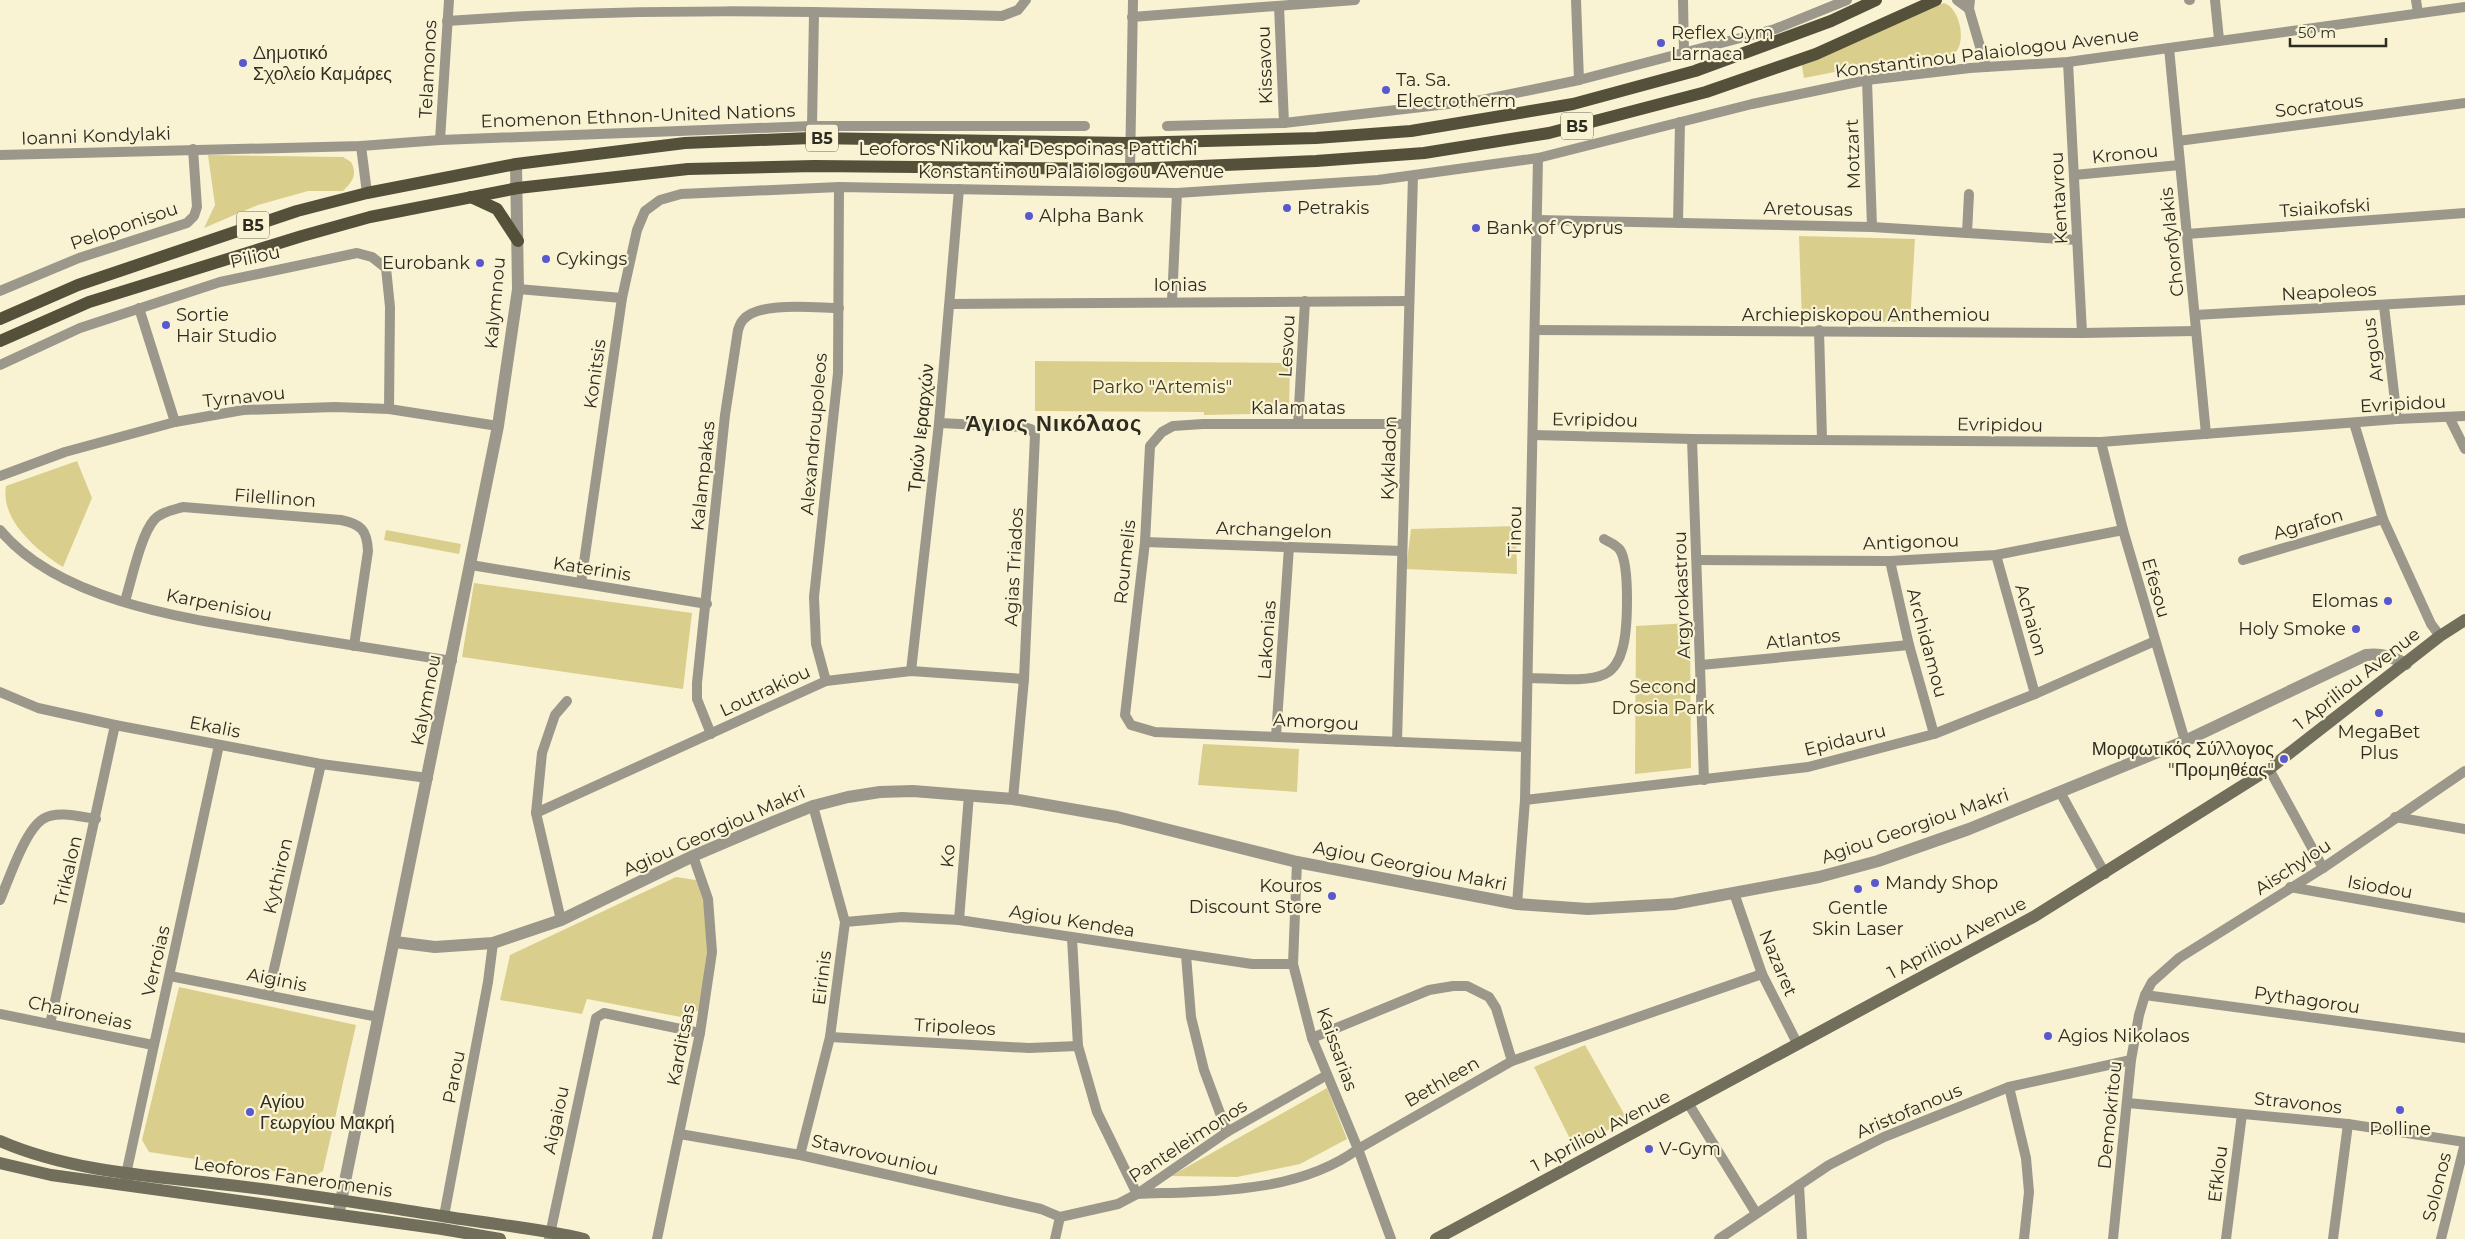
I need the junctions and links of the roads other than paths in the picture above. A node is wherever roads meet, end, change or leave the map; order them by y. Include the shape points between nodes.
1 (448, 0) edge
2 (1026, 0) edge
3 (1133, 0) edge
4 (1355, 0) edge
5 (1576, 0) edge
6 (1683, 0) edge
7 (1847, 0) edge
8 (1876, 0) edge
9 (1936, 0) edge
10 (1957, 0) edge
11 (2215, 0) edge
12 (2416, 0) edge
13 (1245, 4) edge
14 (1969, 5) edge
15 (1279, 6) junction
16 (2465, 7) edge
17 (814, 13) junction
18 (2418, 13) junction
19 (1132, 17) junction
20 (447, 21) junction
21 (2219, 40) junction
22 (2169, 48) junction
23 (1684, 52) junction
24 (2068, 62) junction
25 (1986, 67) junction
26 (1579, 80) junction
27 (1867, 80) junction
28 (2465, 103) edge
29 (1680, 122) junction
30 (1284, 123) junction
31 (812, 126) junction
32 (1085, 126) dead end
33 (1167, 126) dead end
34 (440, 140) junction
35 (2178, 141) junction
36 (1129, 143) junction
37 (361, 146) junction
38 (193, 149) junction
39 (0, 155) edge
40 (1538, 158) junction
41 (516, 164) junction
42 (2180, 164) junction
43 (1130, 169) junction
44 (2074, 175) junction
45 (1413, 176) junction
46 (839, 187) junction
47 (518, 188) junction
48 (959, 189) junction
49 (367, 193) junction
50 (1177, 193) junction
51 (681, 194) joint
52 (1969, 194) dead end
53 (470, 197) junction
54 (2465, 213) edge
55 (1537, 220) junction
56 (1678, 223) junction
57 (1872, 227) junction
58 (1967, 233) junction
59 (2187, 234) junction
60 (2077, 240) junction
61 (518, 241) junction
62 (518, 289) junction
63 (0, 291) edge
64 (622, 298) junction
65 (1409, 300) junction
66 (2465, 300) edge
67 (1172, 301) junction
68 (1306, 301) junction
69 (950, 304) junction
70 (2384, 306) junction
71 (139, 308) junction
72 (839, 308) junction
73 (2195, 315) junction
74 (0, 319) edge
75 (1535, 330) junction
76 (1819, 330) junction
77 (2196, 331) junction
78 (2082, 332) junction
79 (0, 341) edge
80 (0, 365) edge
81 (388, 409) junction
82 (2465, 416) edge
83 (2449, 417) junction
84 (2397, 420) junction
85 (175, 422) junction
86 (2354, 422) junction
87 (939, 423) junction
88 (1298, 424) junction
89 (1406, 424) junction
90 (498, 426) junction
91 (1162, 432) joint
92 (2206, 434) junction
93 (1533, 435) junction
94 (1692, 439) junction
95 (1822, 439) junction
96 (2100, 442) junction
97 (2465, 449) edge
98 (0, 476) edge
99 (2383, 519) junction
100 (0, 530) edge
101 (2123, 530) junction
102 (1604, 539) dead end
103 (1144, 542) junction
104 (1289, 547) junction
105 (1402, 551) junction
106 (1996, 555) junction
107 (1697, 560) junction
108 (2243, 560) dead end
109 (1890, 561) junction
110 (471, 565) junction
111 (581, 583) junction
112 (125, 601) junction
113 (707, 604) junction
114 (2465, 620) edge
115 (2440, 636) junction
116 (2155, 642) junction
117 (1909, 645) junction
118 (354, 646) junction
119 (452, 661) junction
120 (2406, 664) junction
121 (1701, 665) junction
122 (911, 671) junction
123 (1528, 678) junction
124 (1024, 679) junction
125 (826, 681) junction
126 (0, 692) edge
127 (2035, 694) junction
128 (1126, 700) joint
129 (567, 701) dead end
130 (115, 725) junction
131 (710, 734) junction
132 (1934, 734) junction
133 (1276, 736) junction
134 (2186, 741) junction
135 (1397, 742) junction
136 (219, 745) junction
137 (1526, 747) junction
138 (321, 764) junction
139 (2269, 769) junction
140 (2465, 771) edge
141 (428, 778) junction
142 (1704, 780) junction
143 (2060, 792) junction
144 (969, 795) junction
145 (1013, 799) junction
146 (1525, 800) junction
147 (813, 806) junction
148 (536, 813) junction
149 (2395, 818) junction
150 (96, 819) junction
151 (2465, 829) edge
152 (693, 856) junction
153 (1297, 862) junction
154 (2322, 868) junction
155 (2105, 874) junction
156 (2290, 887) junction
157 (1734, 893) junction
158 (0, 900) edge
159 (1517, 904) junction
160 (2465, 918) edge
161 (561, 920) junction
162 (959, 920) junction
163 (845, 922) junction
164 (1072, 938) junction
165 (395, 942) junction
166 (493, 943) junction
167 (1186, 954) junction
168 (1293, 964) junction
169 (1762, 974) junction
170 (170, 976) junction
171 (268, 995) junction
172 (2145, 995) junction
173 (0, 1014) edge
174 (378, 1017) junction
175 (50, 1024) junction
176 (700, 1033) junction
177 (830, 1036) junction
178 (1312, 1038) junction
179 (2465, 1038) edge
180 (1798, 1044) junction
181 (154, 1045) junction
182 (1078, 1046) junction
183 (2131, 1060) junction
184 (1512, 1061) junction
185 (1327, 1075) junction
186 (2009, 1087) junction
187 (2128, 1102) junction
188 (1688, 1103) junction
189 (2242, 1114) junction
190 (2348, 1124) junction
191 (1227, 1132) junction
192 (680, 1134) junction
193 (0, 1142) edge
194 (2465, 1142) edge
195 (1358, 1148) junction
196 (800, 1154) junction
197 (0, 1163) edge
198 (125, 1178) junction
199 (1799, 1185) junction
200 (1137, 1194) junction
201 (341, 1199) junction
202 (1756, 1213) junction
203 (338, 1215) junction
204 (444, 1216) junction
205 (1060, 1217) junction
206 (549, 1235) edge
207 (500, 1239) edge
208 (584, 1239) edge
209 (657, 1239) edge
210 (1055, 1239) edge
211 (1391, 1239) edge
212 (1436, 1239) edge
213 (1719, 1239) edge
214 (1802, 1239) edge
215 (2024, 1239) edge
216 (2113, 1239) edge
217 (2226, 1239) edge
218 (2333, 1239) edge
219 (2441, 1239) edge

1 - 20 street, Telamonos
2 - 17 street via 1018,10 1002,16
3 - 19 street
4 - 15 street
5 - 26 street
6 - 23 street
7 - 23 street via 1774,30
8 - 36 main road, Leoforos Nikou kai Despoinas Pattichi / B5 via 1831,21 1695,71 1573,104 1411,131 1316,138
9 - 43 main road, Leoforos Nikou kai Despoinas Pattichi / B5 via 1816,54 1706,92 1549,133 1424,153 1306,162
10 - 14 street
11 - 21 street
12 - 18 street
13 - 15 street
13 - 19 street
14 - 25 street
15 - 30 street, Kissavou
16 - 18 street, Konstantinou Palaiologou Avenue
17 - 20 street via 655,10
17 - 31 street
18 - 21 street, Konstantinou Palaiologou Avenue
19 - 36 street
20 - 34 street, Telamonos
21 - 22 street, Konstantinou Palaiologou Avenue
22 - 24 street, Konstantinou Palaiologou Avenue
22 - 35 street, Chorofylakis
23 - 26 street
24 - 25 street, Konstantinou Palaiologou Avenue
24 - 44 street, Kentavrou
25 - 27 street, Konstantinou Palaiologou Avenue
26 - 30 street via 1482,100
27 - 29 street, Konstantinou Palaiologou Avenue
27 - 57 street, Motzart
28 - 35 street, Socratous
29 - 40 street, Konstantinou Palaiologou Avenue
29 - 56 street
30 - 33 street
31 - 32 street, Enomenon Ethnon-United Nations
31 - 34 street, Enomenon Ethnon-United Nations
34 - 37 street, Enomenon Ethnon-United Nations
35 - 42 street, Chorofylakis
36 - 41 main road, Leoforos Nikou kai Despoinas Pattichi / B5 via 811,138 685,143
36 - 43 street
37 - 38 street, Enomenon Ethnon-United Nations
37 - 49 street
38 - 39 street, Ioanni Kondylaki
38 - 63 street, Peloponisou via 197,208 187,222 79,258
40 - 45 street, Konstantinou Palaiologou Avenue
40 - 55 street, Tinou
41 - 47 street, Kalymnou
41 - 49 main road, Leoforos Nikou kai Despoinas Pattichi / B5
42 - 44 street, Kronou
42 - 59 street, Chorofylakis
43 - 47 main road, Leoforos Nikou kai Despoinas Pattichi / B5 via 814,166 688,169
44 - 60 street, Kentavrou
45 - 50 street, Konstantinou Palaiologou Avenue
45 - 65 street, Kykladon
46 - 48 street, Konstantinou Palaiologou Avenue
46 - 51 street, Konstantinou Palaiologou Avenue
46 - 72 street, Alexandroupoleos
47 - 53 main road, Leoforos Nikou kai Despoinas Pattichi / B5
47 - 61 street, Kalymnou
48 - 50 street, Konstantinou Palaiologou Avenue
48 - 69 street, Τριών Ιεραρχών
49 - 74 main road, Leoforos Nikou kai Despoinas Pattichi / B5 via 297,211 106,276
50 - 67 street
51 - 64 street, Konitsis via 660,200 645,211 637,230
52 - 58 street
53 - 61 main road via 496,209
53 - 79 main road, Leoforos Nikou kai Despoinas Pattichi / B5 via 370,217 302,236 89,302
54 - 59 street, Tsiaikofski
55 - 56 street, Aretousas
55 - 75 street, Tinou
56 - 57 street, Aretousas
57 - 58 street, Aretousas
58 - 60 street, Aretousas
59 - 73 street, Chorofylakis
60 - 78 street, Kentavrou
61 - 62 street, Kalymnou
62 - 64 street
62 - 90 street, Kalymnou
64 - 111 street, Konitsis
65 - 68 street, Ionias
65 - 89 street, Kykladon
66 - 70 street, Neapoleos
67 - 68 street, Ionias
67 - 69 street, Ionias
68 - 88 street, Lesvou
69 - 87 street, Τριών Ιεραρχών
70 - 73 street, Neapoleos
70 - 84 street, Argous
71 - 80 street, Piliou via 80,328
71 - 81 street, Piliou via 220,282 357,253 372,257 386,268 390,307
71 - 85 street
72 - 113 street, Kalampakas via 767,308 743,319 738,330 725,415
72 - 125 street, Alexandroupoleos via 838,374 814,598 816,644
73 - 77 street, Chorofylakis
75 - 76 street, Archiepiskopou Anthemiou
75 - 93 street, Tinou
76 - 78 street, Archiepiskopou Anthemiou
76 - 95 street
77 - 78 street, Archiepiskopou Anthemiou
77 - 92 street, Chorofylakis
81 - 85 street, Tyrnavou via 243,410
81 - 90 street, Tyrnavou
82 - 83 street, Evripidou
83 - 84 street, Evripidou
83 - 97 street
84 - 86 street, Evripidou
85 - 98 street, Tyrnavou via 65,452
86 - 92 street, Evripidou
86 - 99 street
87 - 122 street, Τριών Ιεραρχών
87 - 124 street, Agias Triados via 1024,427 1035,435
88 - 89 street, Kalamatas
88 - 91 street, Kalamatas via 1186,424
89 - 105 street, Kykladon
90 - 110 street, Kalymnou
91 - 103 street, Roumelis via 1150,446
92 - 96 street, Evripidou
93 - 94 street, Evripidou
93 - 123 street, Tinou
94 - 95 street, Evripidou
94 - 107 street, Argyrokastrou
95 - 96 street, Evripidou
96 - 101 street, Efesou
99 - 108 street, Agrafon
99 - 115 street via 2431,624
100 - 112 street, Karpenisiou via 34,561 76,584
101 - 106 street, Antigonou
101 - 116 street, Efesou
102 - 123 street via 1619,548 1624,559 1625,630 1616,665 1606,674 1593,678
103 - 104 street, Archangelon
103 - 128 street, Roumelis
104 - 105 street, Archangelon
104 - 133 street, Lakonias
105 - 135 street, Kykladon
106 - 109 street, Antigonou
106 - 127 street, Achaion
107 - 109 street, Antigonou
107 - 121 street, Argyrokastrou
109 - 117 street, Archidamou
110 - 111 street, Katerinis
110 - 119 street, Kalymnou
111 - 113 street, Katerinis
112 - 118 street, Karpenisiou via 195,620
112 - 118 street, Filellinon via 146,533 154,519 167,511 183,507 355,522 363,528 368,551
113 - 131 street, Kalampakas via 697,699
114 - 115 main road, 1 Apriliou Avenue
115 - 120 main road, 1 Apriliou Avenue
116 - 127 street, Epidauru
116 - 134 street, Efesou
117 - 121 street, Atlantos
117 - 132 street, Archidamou
118 - 119 street, Karpenisiou
119 - 141 street, Kalymnou
120 - 134 street, Agiou Georgiou Makri via 2378,654 2366,655
120 - 139 main road, 1 Apriliou Avenue
121 - 142 street, Argyrokastrou
122 - 124 street, Loutrakiou
122 - 125 street, Loutrakiou
123 - 137 street, Tinou
124 - 145 street, Agias Triados
125 - 131 street, Loutrakiou
126 - 130 street, Ekalis via 38,708
127 - 132 street, Epidauru
128 - 133 street, Amorgou via 1125,715 1140,729
129 - 148 street via 555,715 542,753
130 - 136 street, Ekalis
130 - 150 street, Trikalon
131 - 148 street, Loutrakiou
132 - 142 street, Epidauru via 1808,767
133 - 135 street, Amorgou
134 - 143 street, Agiou Georgiou Makri
135 - 137 street, Amorgou
136 - 138 street, Ekalis
136 - 170 street, Verroias
137 - 146 street, Tinou
138 - 141 street, Ekalis
138 - 171 street, Kythiron
139 - 154 street
139 - 155 main road, 1 Apriliou Avenue
140 - 149 street, Aischylou
141 - 165 street, Kalymnou
142 - 146 street, Epidauru
143 - 155 street
143 - 157 street, Agiou Georgiou Makri via 1969,829 1878,860 1820,877
144 - 145 street, Agiou Georgiou Makri
144 - 147 street, Agiou Georgiou Makri via 880,792
144 - 162 street, Ko
145 - 153 street, Agiou Georgiou Makri via 1117,818
146 - 159 street, Tinou
147 - 152 street, Agiou Georgiou Makri
147 - 163 street, Eirinis
148 - 161 street
149 - 151 street
149 - 154 street, Aischylou
150 - 158 street via 44,818 32,828
150 - 175 street, Trikalon
152 - 161 street, Agiou Georgiou Makri
152 - 176 street, Karditsas via 708,900 712,924 712,952
153 - 159 street, Agiou Georgiou Makri
153 - 168 street, Kaissarias
154 - 156 street, Aischylou
155 - 180 main road, 1 Apriliou Avenue via 2035,916
156 - 160 street, Isiodou
156 - 172 street, Aischylou via 2179,958 2162,971
157 - 159 street, Agiou Georgiou Makri via 1674,904 1588,909
157 - 169 street, Nazaret
161 - 166 street, Agiou Georgiou Makri
162 - 163 street, Agiou Kendea via 902,917
162 - 164 street, Agiou Kendea
163 - 177 street, Eirinis
164 - 167 street, Agiou Kendea
164 - 182 street
165 - 166 street, Agiou Georgiou Makri via 435,947
165 - 174 street, Kalymnou
166 - 204 street, Parou
167 - 168 street, Agiou Kendea via 1252,964
167 - 191 street via 1191,1017 1204,1070
168 - 178 street, Kaissarias
169 - 180 street, Nazaret
169 - 184 street, Bethleen
170 - 171 street, Aiginis
170 - 181 street, Verroias
171 - 174 street, Aiginis
172 - 179 street, Pythagorou
172 - 183 street, Demokritou
173 - 175 street, Chaironeias
174 - 201 street, Kalymnou
175 - 181 street, Chaironeias
176 - 192 street, Karditsas
176 - 206 street, Aigaiou via 604,1014 596,1018
177 - 182 street, Tripoleos via 1028,1048
177 - 196 street, Eirinis
178 - 184 street via 1429,990 1467,986 1489,997 1496,1008
178 - 185 street, Kaissarias
180 - 188 main road, 1 Apriliou Avenue
181 - 198 street, Verroias
182 - 200 street via 1098,1112
183 - 186 street, Aristofanous
183 - 187 street, Demokritou
184 - 195 street, Bethleen
185 - 191 street, Panteleimonos
185 - 195 street, Kaissarias
186 - 199 street, Aristofanous via 1884,1137 1829,1165
186 - 215 street via 2026,1158 2030,1192
187 - 189 street, Stravonos
187 - 216 street, Demokritou
188 - 202 street
188 - 212 main road, 1 Apriliou Avenue
189 - 190 street, Stravonos
189 - 217 street, Efklou
190 - 194 street, Stravonos
190 - 218 street
191 - 200 street, Panteleimonos
192 - 196 street, Stavrovouniou
192 - 209 street, Karditsas
193 - 198 main road, Leoforos Faneromenis via 22,1151
194 - 219 street, Solonos
195 - 200 street, Bethleen via 1328,1167 1306,1176 1266,1185
195 - 211 street, Kaissarias
196 - 205 street, Stavrovouniou via 1040,1209
197 - 198 main road, Leoforos Faneromenis via 50,1175
198 - 201 main road, Leoforos Faneromenis
198 - 203 main road, Leoforos Faneromenis
199 - 202 street, Aristofanous
199 - 214 street
200 - 205 street, Panteleimonos via 1118,1204
201 - 203 street, Kalymnou
201 - 204 main road, Leoforos Faneromenis
202 - 213 street, Aristofanous
203 - 207 main road, Leoforos Faneromenis
204 - 206 main road, Leoforos Faneromenis
205 - 210 street
206 - 208 main road, Leoforos Faneromenis

